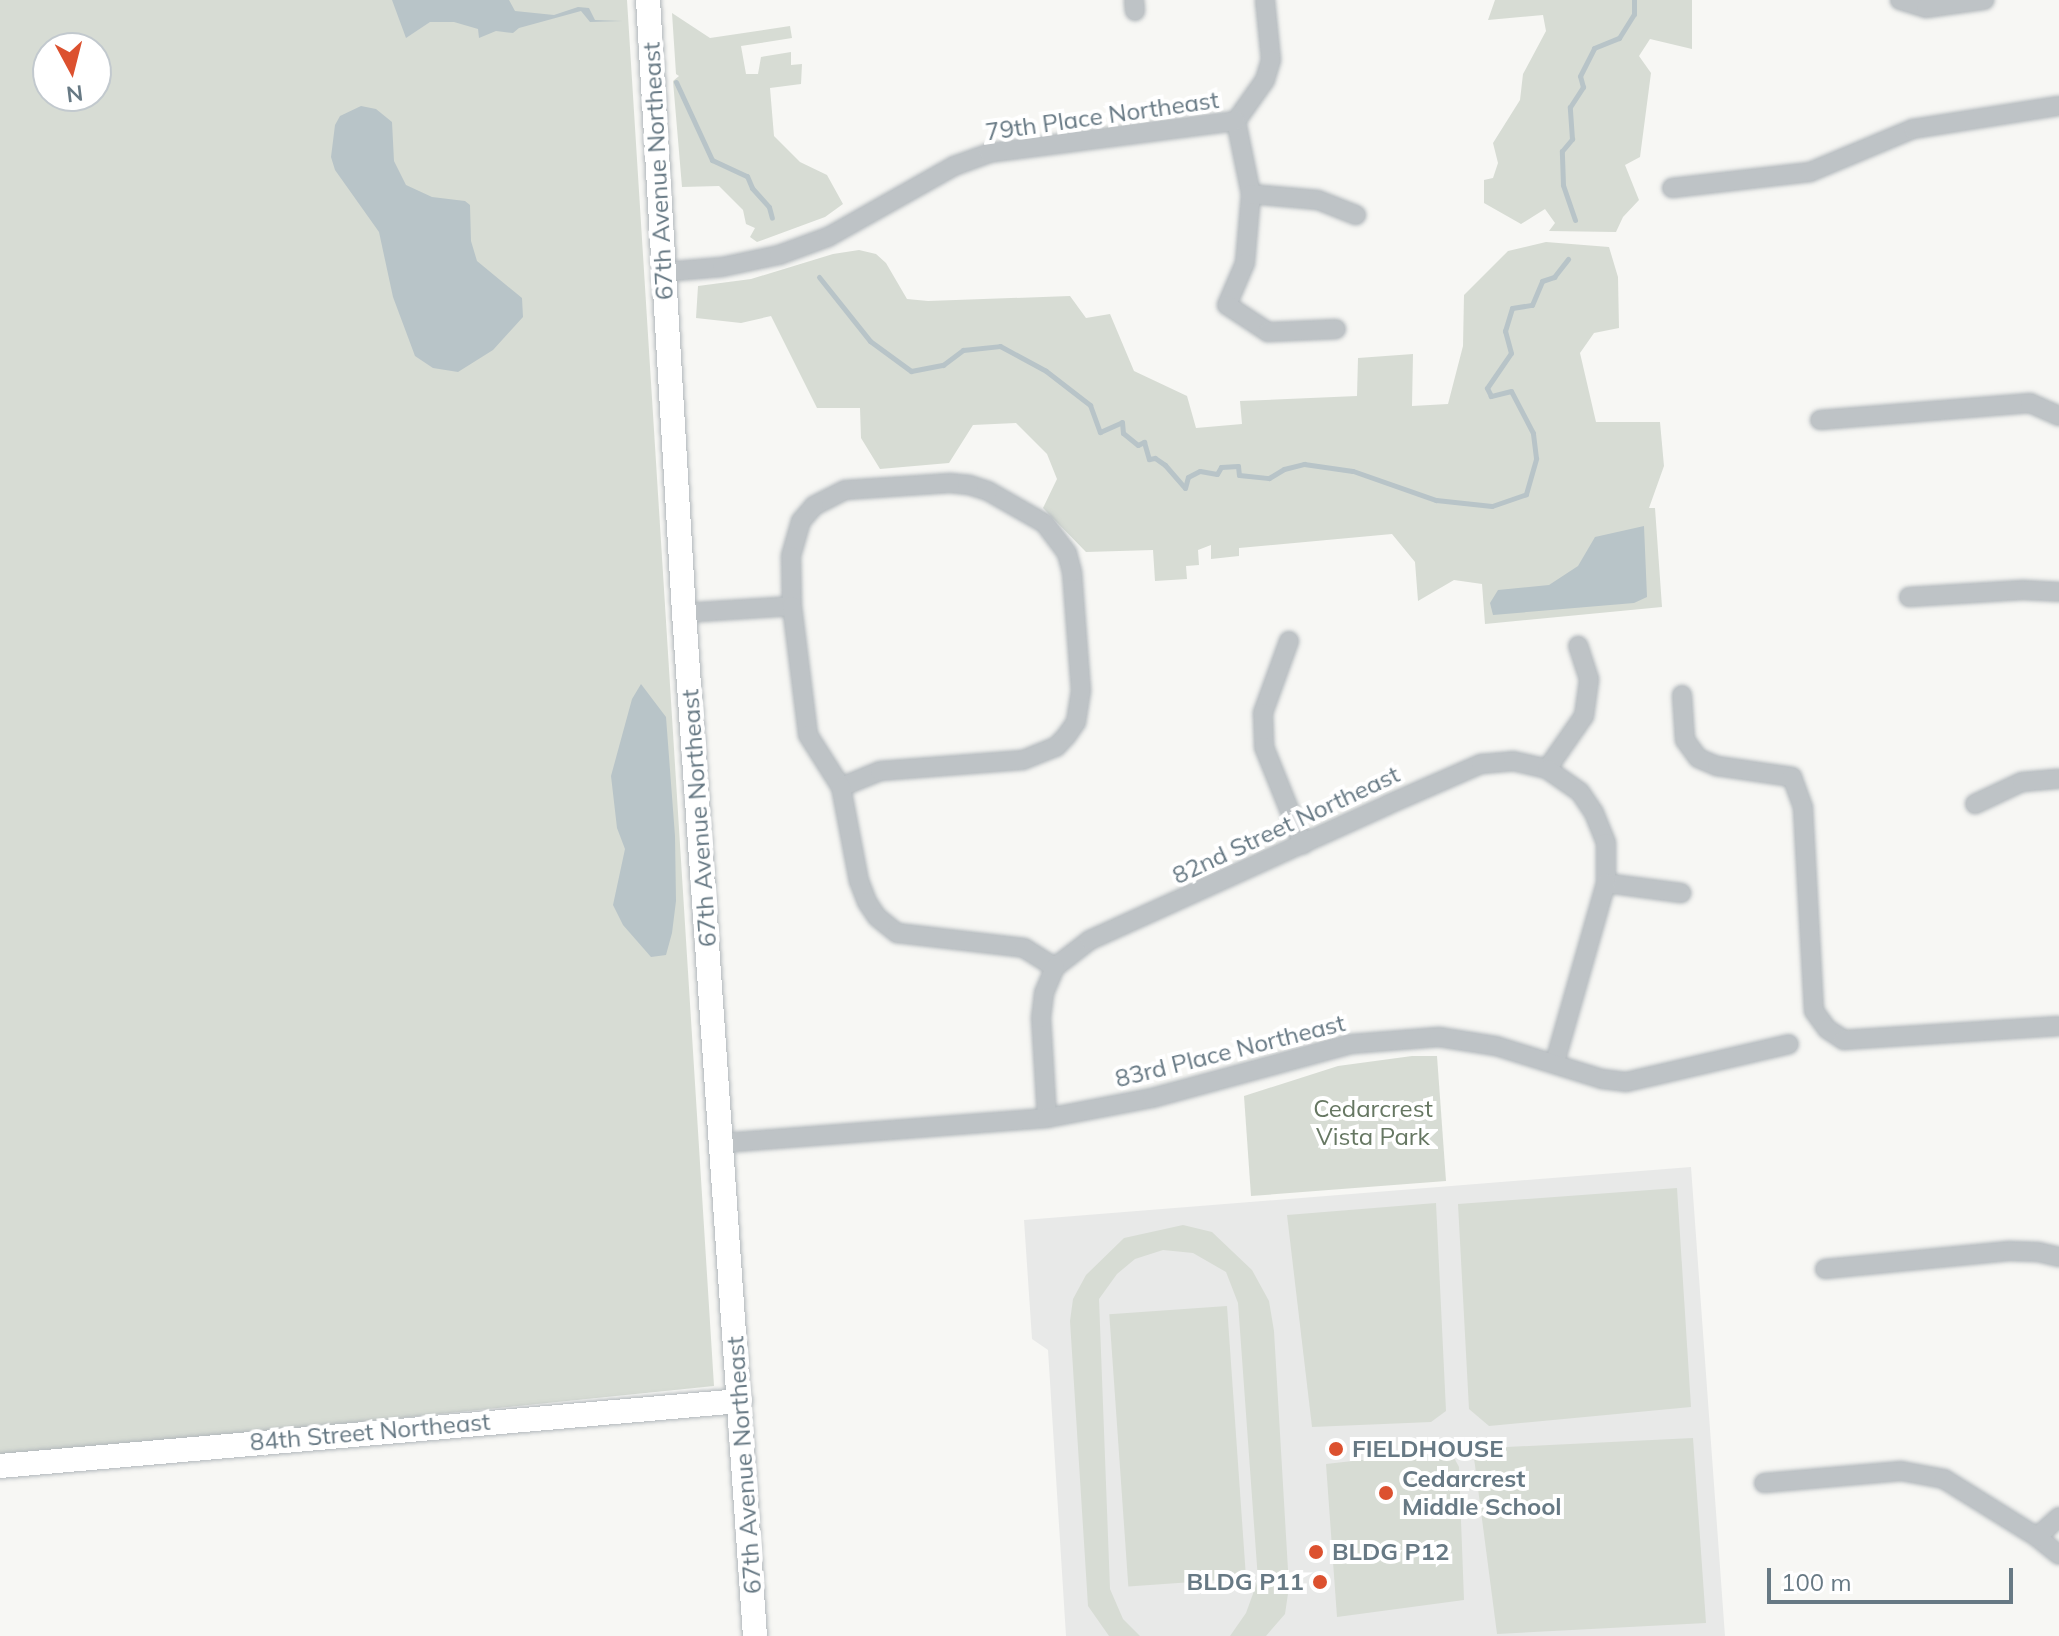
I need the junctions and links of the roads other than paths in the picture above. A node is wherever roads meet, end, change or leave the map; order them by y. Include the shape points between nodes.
1 (648, 0) edge
2 (1265, 0) edge
3 (1900, 0) edge
4 (1984, 0) edge
5 (2059, 106) edge
6 (1236, 121) junction
7 (1672, 188) dead end
8 (1251, 194) junction
9 (1356, 215) dead end
10 (664, 272) junction
11 (1336, 329) dead end
12 (2059, 416) edge
13 (1820, 420) dead end
14 (2059, 592) edge
15 (1909, 597) dead end
16 (792, 606) junction
17 (684, 613) junction
18 (1289, 641) dead end
19 (1578, 646) dead end
20 (1682, 695) dead end
21 (1547, 769) junction
22 (2059, 779) edge
23 (841, 787) junction
24 (1975, 804) dead end
25 (1303, 844) junction
26 (1606, 883) junction
27 (1681, 893) dead end
28 (1055, 967) junction
29 (2059, 1026) edge
30 (1789, 1044) dead end
31 (1555, 1062) junction
32 (1047, 1118) junction
33 (723, 1143) junction
34 (2059, 1257) edge
35 (1825, 1269) dead end
36 (740, 1401) junction
37 (0, 1466) edge
38 (1764, 1483) dead end
39 (2059, 1517) edge
40 (2037, 1537) junction
41 (2059, 1555) edge
42 (755, 1636) edge

1 - 10 main road, 67th Avenue Northeast
2 - 6 street via 1271,60 1265,80
3 - 4 street via 1926,8
5 - 7 street via 1913,129 1810,172
6 - 8 street
6 - 10 street, 79th Place Northeast via 989,153 954,166 816,242 765,258
8 - 9 street via 1318,200
8 - 11 street via 1245,263 1227,305 1268,332
10 - 17 main road, 67th Avenue Northeast
12 - 13 street via 2030,403
14 - 15 street
16 - 17 street
16 - 23 street via 808,735
16 - 23 street via 791,556 801,521 814,506 845,490 950,483 988,491 1044,523 1067,553 1081,691 1076,722 1056,747 1023,760 880,771
17 - 33 main road, 67th Avenue Northeast
18 - 25 street via 1263,713 1264,747
19 - 21 street via 1589,679 1584,716
20 - 29 street via 1685,740 1698,758 1717,766 1792,777 1803,808 1814,1011 1827,1029 1844,1040
21 - 25 street, 82nd Street Northeast via 1513,761 1481,764
21 - 26 street via 1580,792 1594,813 1606,843
22 - 24 street via 2022,782
23 - 28 street via 859,881 867,902 889,927 918,938 1024,948
25 - 28 street, 82nd Street Northeast via 1090,940
26 - 27 street
26 - 31 street
28 - 32 street via 1041,1018
30 - 31 street, 83rd Place Northeast via 1626,1082
31 - 32 street, 83rd Place Northeast via 1439,1037 1351,1044 1152,1098
32 - 33 street, 83rd Place Northeast
33 - 36 main road, 67th Avenue Northeast
34 - 35 street via 2009,1251
36 - 37 main road, 84th Street Northeast
36 - 42 main road, 67th Avenue Northeast
38 - 40 street via 1901,1471 1944,1479
39 - 40 street
40 - 41 street

